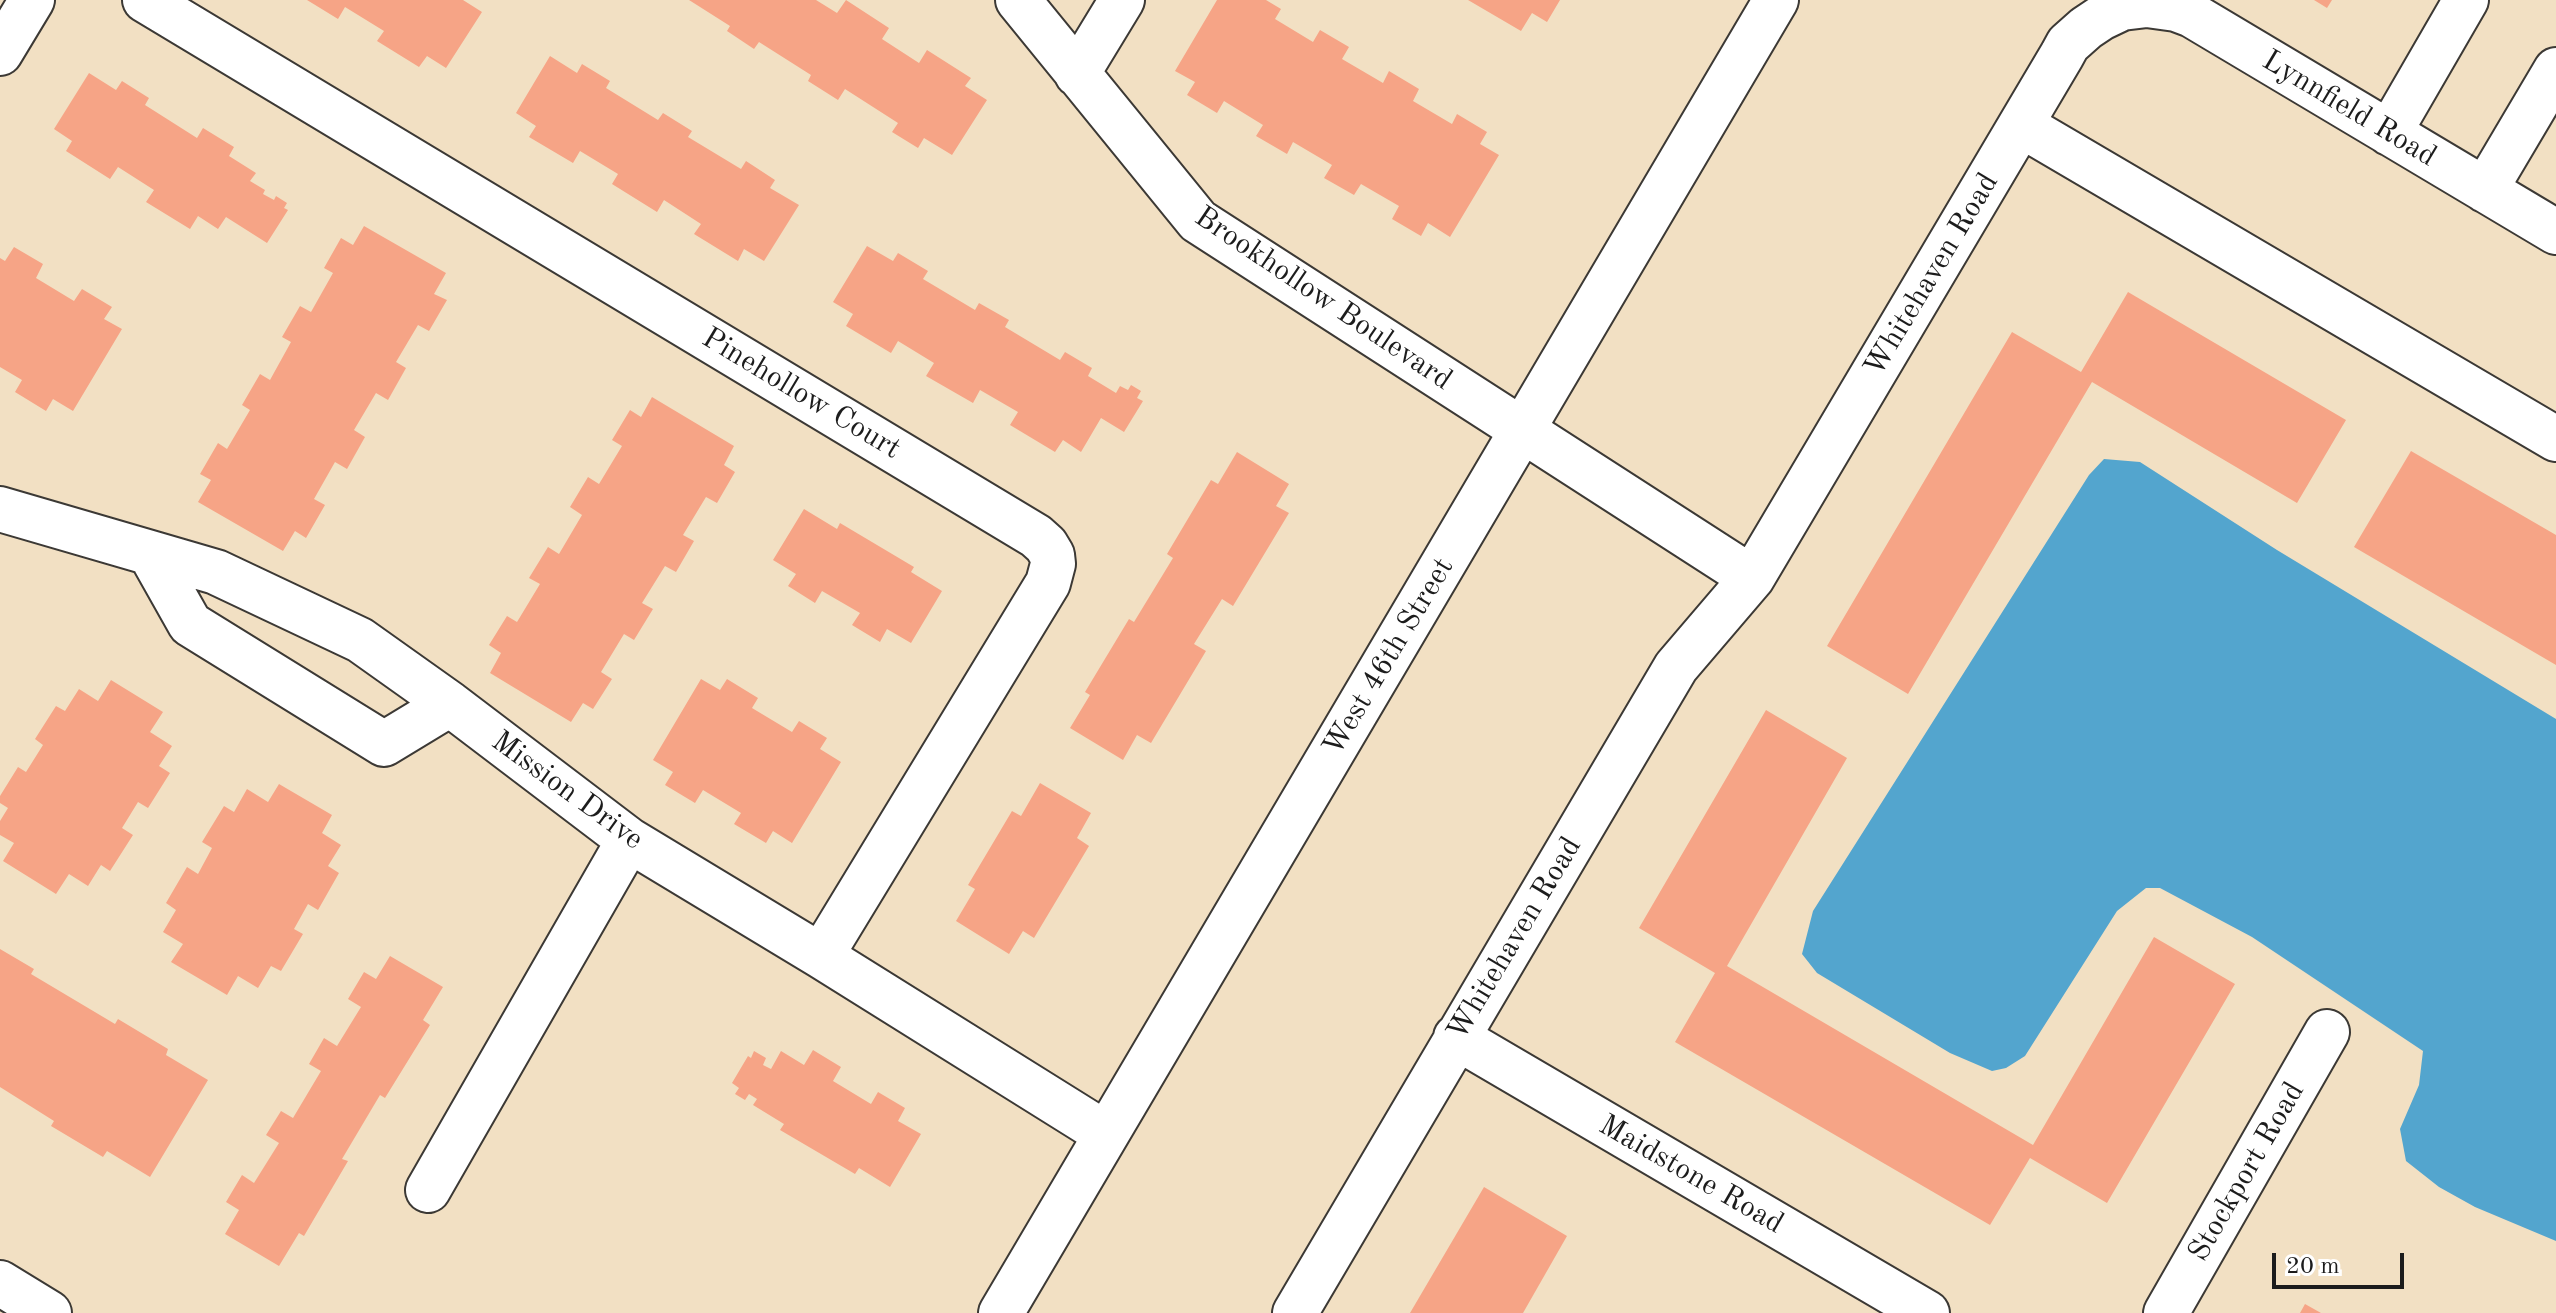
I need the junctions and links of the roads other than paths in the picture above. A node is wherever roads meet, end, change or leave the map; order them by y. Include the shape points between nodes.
1 (32, 0) edge
2 (145, 0) edge
3 (1018, 0) edge
4 (1122, 0) edge
5 (1776, 0) edge
6 (2466, 0) edge
7 (2134, 4) edge
8 (0, 53) edge
9 (2556, 70) edge
10 (1077, 74) junction
11 (2021, 125) junction
12 (2389, 133) junction
13 (2485, 190) junction
14 (2556, 232) edge
15 (1522, 431) junction
16 (2556, 439) edge
17 (0, 509) edge
18 (150, 553) junction
19 (1752, 578) junction
20 (450, 704) junction
21 (629, 840) junction
22 (821, 956) junction
23 (2327, 1032) dead end
24 (1456, 1037) junction
25 (1106, 1134) junction
26 (428, 1190) dead end
27 (0, 1283) edge
28 (49, 1313) edge
29 (1001, 1313) edge
30 (1295, 1313) edge
31 (1927, 1313) edge
32 (2166, 1313) edge

1 - 8 street
2 - 22 street, Pinehollow Court via 1046,545 1053,564 1048,583
3 - 10 street, Brookhollow Boulevard
4 - 10 street
5 - 15 street, West 46th Street
6 - 12 street
7 - 11 street, Whitehaven Road via 2101,18 2068,44
7 - 12 street, Lynnfield Road via 2192,15
9 - 13 street
10 - 15 street, Brookhollow Boulevard via 1198,221
11 - 16 street
11 - 19 street, Whitehaven Road
12 - 13 street, Lynnfield Road
13 - 14 street, Lynnfield Road
15 - 19 street
15 - 25 street, West 46th Street
17 - 18 street, Mission Drive
18 - 20 street, Mission Drive via 216,572 360,640
18 - 20 street via 190,624 384,744
19 - 24 street, Whitehaven Road via 1676,667
20 - 21 street, Mission Drive
21 - 22 street, Mission Drive
21 - 26 street
22 - 25 street, Mission Drive
23 - 32 street, Stockport Road
24 - 30 street, Whitehaven Road
24 - 31 street, Maidstone Road
25 - 29 street, West 46th Street
27 - 28 street

